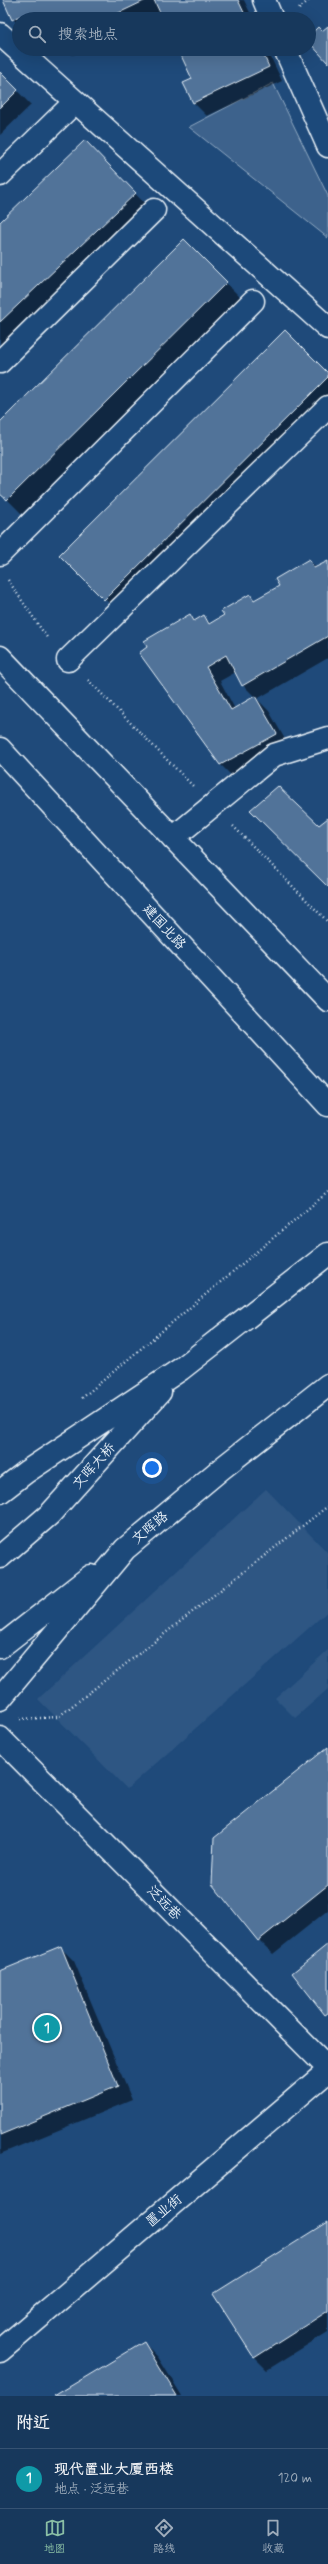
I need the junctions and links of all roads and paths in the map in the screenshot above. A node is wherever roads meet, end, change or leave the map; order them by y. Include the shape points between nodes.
1 (264, 0) edge
2 (269, 12) edge
3 (0, 34) edge
4 (12, 45) edge
5 (24, 56) edge
6 (288, 56) edge
7 (75, 102) junction
8 (328, 146) edge
9 (0, 175) edge
10 (154, 210) dead end
11 (253, 301) dead end
12 (328, 328) edge
13 (0, 362) edge
14 (328, 407) edge
15 (2, 564) edge
16 (0, 657) edge
17 (68, 660) junction
18 (328, 738) edge
19 (0, 749) edge
20 (212, 806) junction
21 (173, 838) junction
22 (328, 922) edge
23 (328, 1000) edge
24 (328, 1105) edge
25 (328, 1192) edge
26 (328, 1254) edge
27 (181, 1368) junction
28 (328, 1385) edge
29 (79, 1401) dead end
30 (0, 1492) edge
31 (328, 1506) edge
32 (125, 1549) junction
33 (0, 1557) edge
34 (0, 1647) edge
35 (0, 1699) edge
36 (15, 1719) dead end
37 (0, 1738) edge
38 (328, 2069) edge
39 (0, 2351) edge

1 - 2 main road
3 - 4 main road
5 - 7 main road
6 - 8 main road
7 - 9 main road
7 - 12 main road
10 - 13 main road
11 - 15 main road
14 - 17 main road
15 - 17 path via 48,640
16 - 21 main road
17 - 20 path
18 - 20 main road via 274,755
19 - 24 main road, 建国北路
20 - 21 main road
20 - 22 path
21 - 23 main road
25 - 29 path
26 - 27 main road
27 - 30 main road
27 - 33 main road, 文晖大桥 via 50,1514
28 - 32 main road, 文晖路
31 - 36 path via 58,1717
32 - 34 main road
32 - 35 main road, 文晖路
37 - 38 main road, 泛远巷
38 - 39 main road, 置业街

